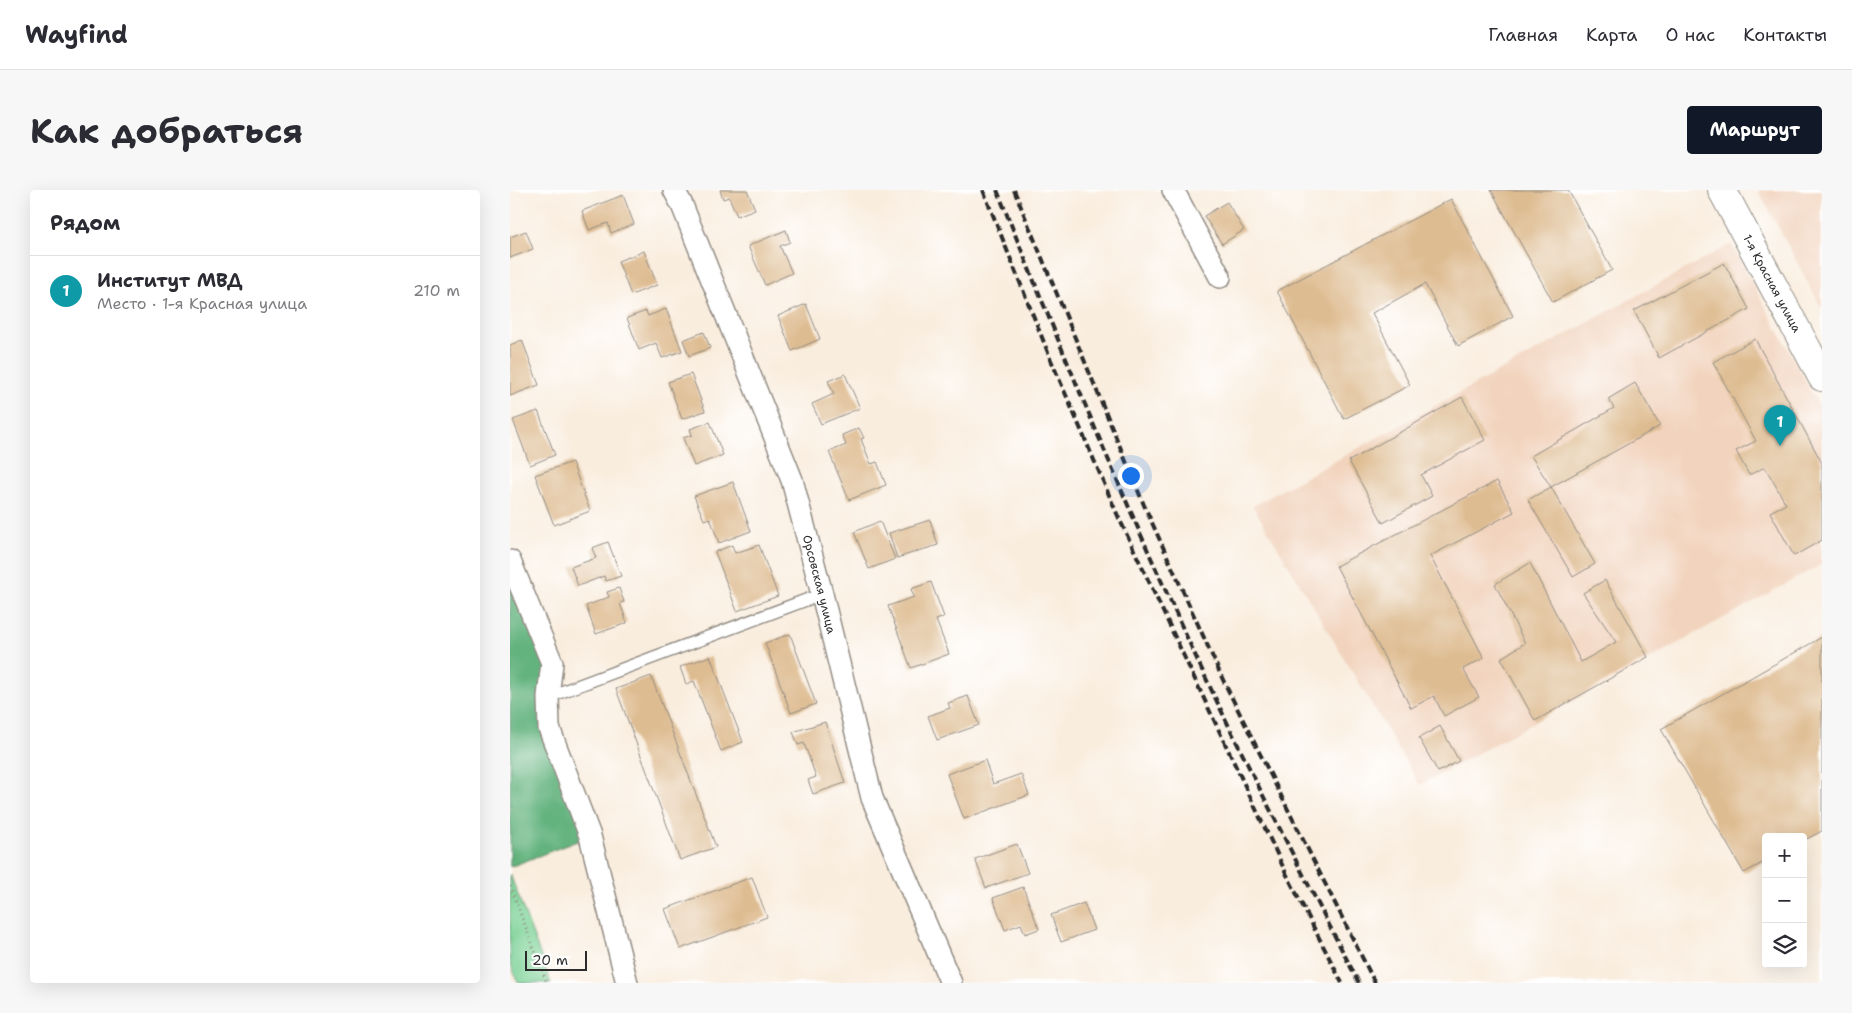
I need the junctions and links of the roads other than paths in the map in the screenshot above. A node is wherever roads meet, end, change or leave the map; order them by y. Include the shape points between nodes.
1 (674, 190) edge
2 (1173, 190) edge
3 (1722, 190) edge
4 (1220, 277) dead end
5 (1822, 377) edge
6 (510, 561) edge
7 (822, 594) junction
8 (548, 698) junction
9 (627, 983) edge
10 (950, 983) edge

1 - 7 street, Орсовская улица via 792,480
2 - 4 street
3 - 5 street, 1-я Красная улица
6 - 8 street via 552,663
7 - 8 lane
7 - 10 street, Орсовская улица via 872,798
8 - 9 street via 549,728 590,836

